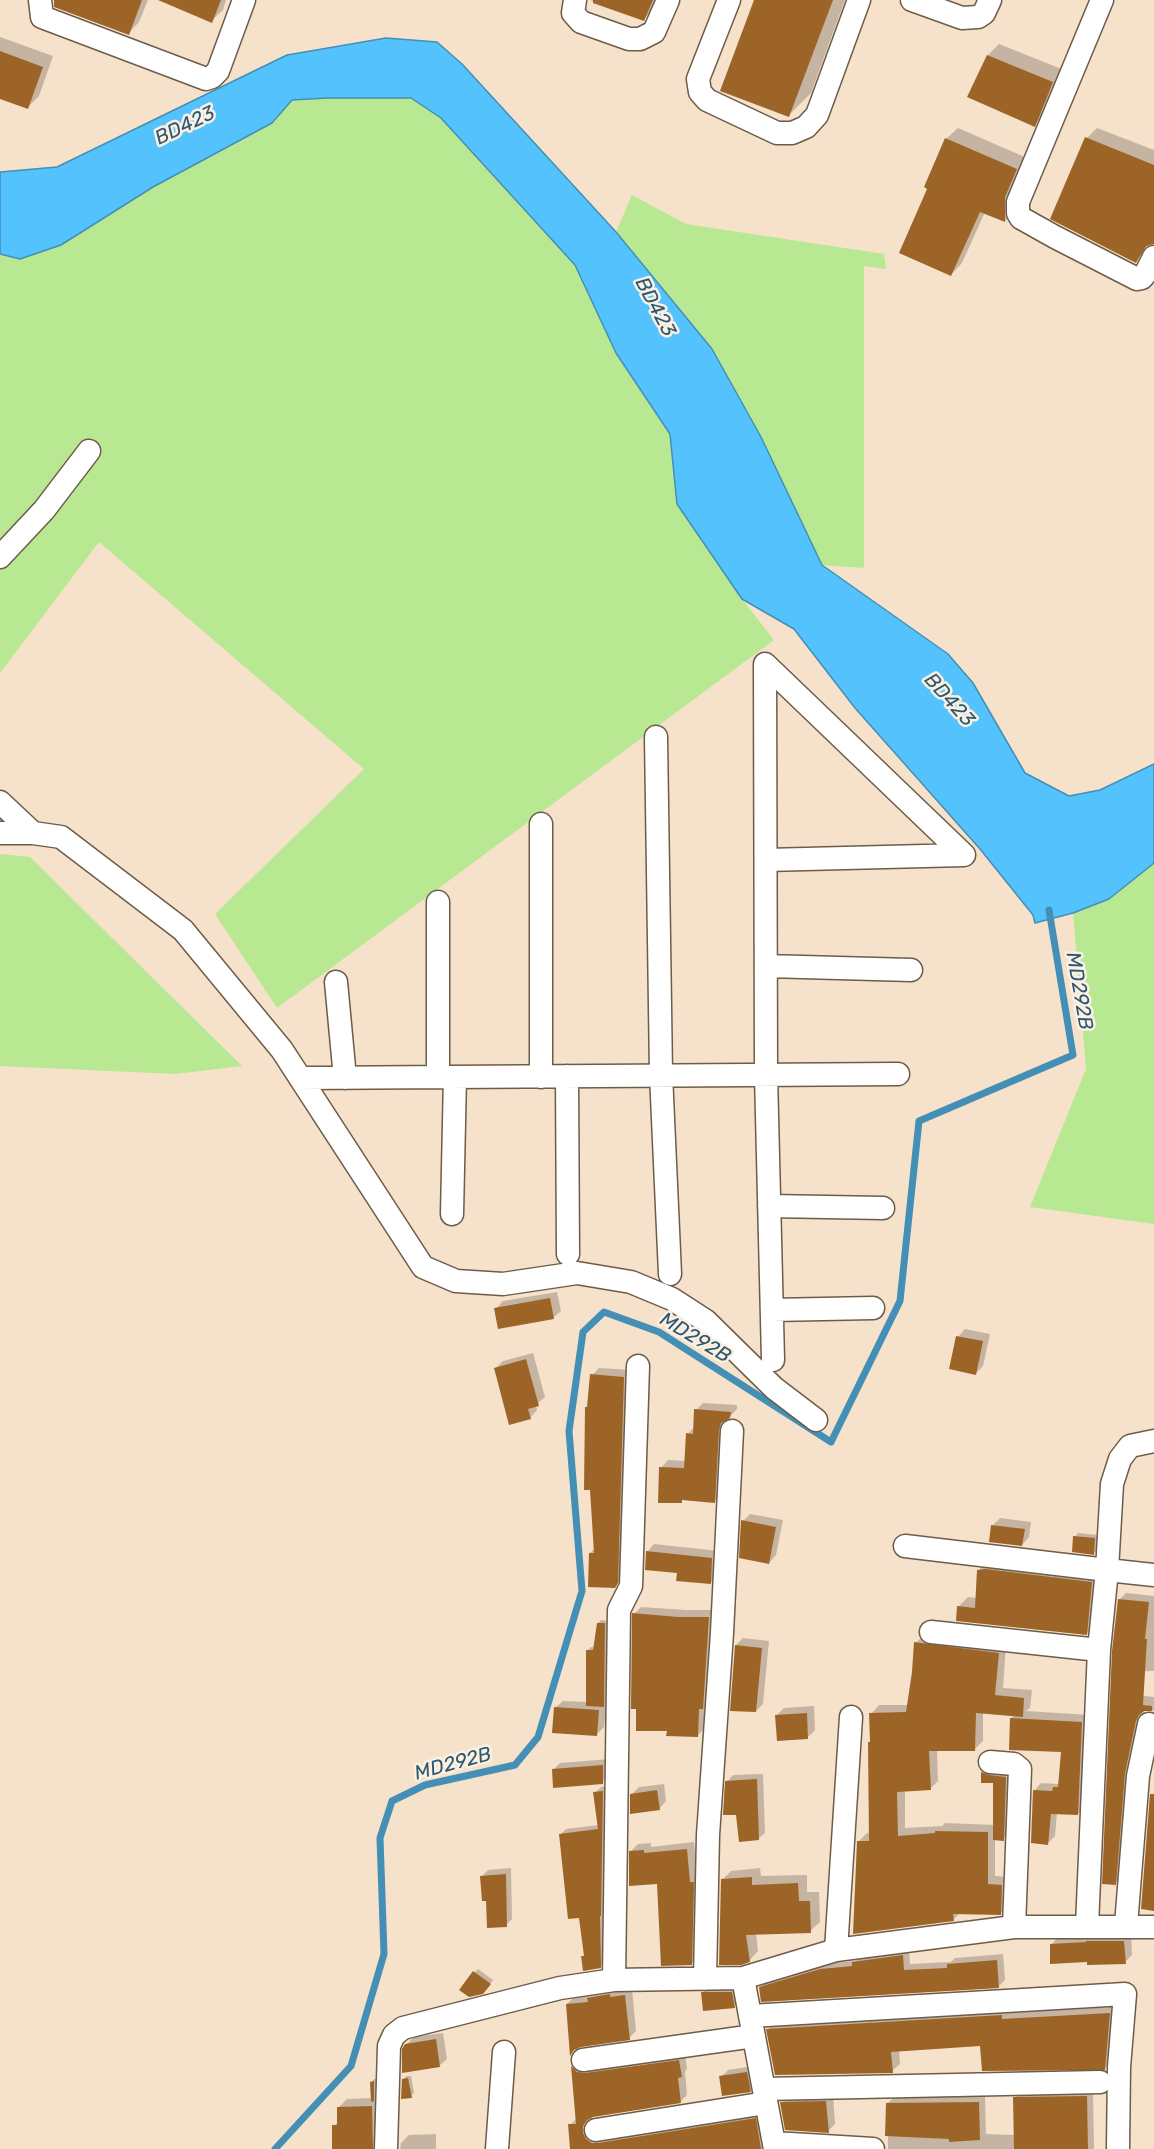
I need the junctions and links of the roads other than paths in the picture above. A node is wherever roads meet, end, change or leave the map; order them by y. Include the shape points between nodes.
1 (40, 0) edge
2 (244, 0) edge
3 (575, 0) edge
4 (668, 0) edge
5 (729, 0) edge
6 (859, 0) edge
7 (912, 0) edge
8 (990, 0) edge
9 (1101, 0) edge
10 (1154, 257) edge
11 (89, 451) dead end
12 (0, 557) edge
13 (656, 737) dead end
14 (0, 802) edge
15 (541, 824) dead end
16 (0, 833) edge
17 (33, 833) junction
18 (766, 860) junction
19 (438, 902) dead end
20 (766, 966) junction
21 (911, 970) dead end
22 (336, 982) dead end
23 (661, 1074) junction
24 (898, 1074) dead end
25 (766, 1075) junction
26 (567, 1076) junction
27 (446, 1077) junction
28 (541, 1077) junction
29 (300, 1078) junction
30 (345, 1078) junction
31 (769, 1206) junction
32 (883, 1208) dead end
33 (452, 1214) dead end
34 (568, 1254) dead end
35 (670, 1275) dead end
36 (873, 1308) dead end
37 (772, 1310) junction
38 (773, 1360) dead end
39 (638, 1366) dead end
40 (816, 1420) dead end
41 (732, 1431) dead end
42 (1154, 1441) edge
43 (904, 1546) dead end
44 (1107, 1570) junction
45 (1154, 1575) edge
46 (931, 1632) dead end
47 (1099, 1650) junction
48 (851, 1717) dead end
49 (1149, 1725) dead end
50 (990, 1762) dead end
51 (1126, 1925) junction
52 (1087, 1926) junction
53 (1014, 1927) junction
54 (1154, 1927) edge
55 (836, 1950) junction
56 (743, 1978) junction
57 (705, 1979) junction
58 (614, 1980) junction
59 (752, 2026) junction
60 (504, 2052) dead end
61 (583, 2060) dead end
62 (1100, 2082) dead end
63 (765, 2096) junction
64 (596, 2130) dead end
65 (774, 2146) edge
66 (386, 2149) edge
67 (497, 2149) edge
68 (873, 2149) edge
69 (1118, 2149) edge

1 - 2 street via 42,17 206,80 218,71
3 - 4 street via 573,13 581,22 629,39 654,32
5 - 6 street via 698,79 699,92 707,100 777,133 792,133 806,127 817,115
7 - 8 street via 962,18 978,17
9 - 10 street via 1018,202 1018,213 1054,237 1137,279 1146,273
11 - 12 street via 44,510
13 - 23 street
14 - 17 street
15 - 28 street
16 - 17 street
17 - 29 street via 61,837 183,930 282,1050
18 - 18 street via 824,859 964,855 765,664
18 - 20 street
19 - 27 street
20 - 21 street
20 - 25 street
22 - 30 street
23 - 25 street
23 - 26 street
23 - 35 street
24 - 25 street
25 - 31 street
26 - 28 street
26 - 34 street
27 - 28 street
27 - 30 street
27 - 33 street
29 - 30 street
29 - 40 street via 423,1267 456,1281 503,1284 577,1273 631,1282 672,1299 706,1321 774,1388
31 - 32 street
31 - 37 street
36 - 37 street
37 - 38 street
39 - 58 street via 631,1586 619,1610
41 - 57 street via 708,1835
42 - 44 street via 1130,1446 1120,1459 1112,1484
43 - 44 street
44 - 45 street
44 - 47 street
46 - 47 street
47 - 52 street
48 - 55 street
49 - 51 street via 1138,1776
50 - 53 street via 1014,1764 1020,1769
51 - 52 street
51 - 54 street
52 - 53 street
53 - 55 street
55 - 56 street
56 - 57 street
56 - 59 street
57 - 58 street
58 - 66 street via 560,1988 403,2028 389,2046
59 - 61 street
59 - 63 street
59 - 69 street via 1125,1994
60 - 67 street
62 - 63 street
63 - 64 street
63 - 65 street
65 - 68 street

